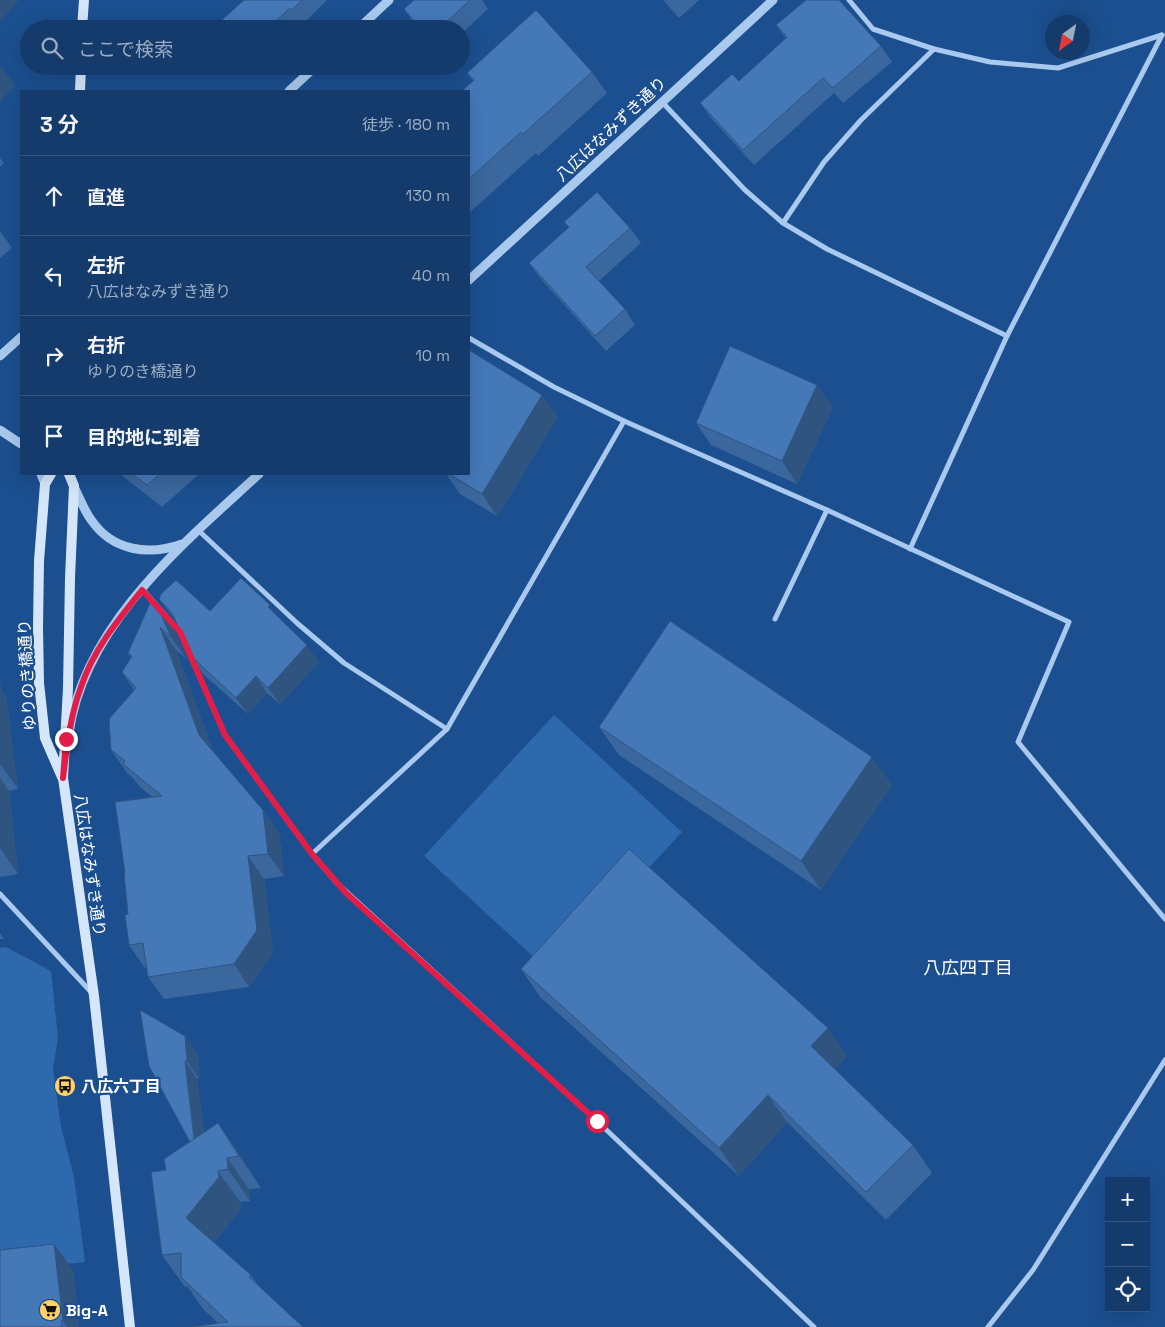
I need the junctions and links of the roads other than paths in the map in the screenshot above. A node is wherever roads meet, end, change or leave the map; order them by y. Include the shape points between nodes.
1 (84, 0) edge
2 (389, 0) edge
3 (773, 0) edge
4 (849, 0) edge
5 (83, 20) edge
6 (368, 20) edge
7 (1163, 35) edge
8 (934, 49) junction
9 (81, 75) edge
10 (306, 75) edge
11 (80, 90) edge
12 (290, 90) edge
13 (662, 102) junction
14 (783, 223) junction
15 (470, 279) edge
16 (1007, 336) junction
17 (20, 338) edge
18 (470, 339) edge
19 (0, 356) edge
20 (624, 421) junction
21 (0, 430) edge
22 (20, 443) edge
23 (69, 475) edge
24 (258, 475) edge
25 (43, 479) edge
26 (74, 486) junction
27 (827, 510) junction
28 (198, 530) junction
29 (183, 544) junction
30 (910, 549) junction
31 (142, 590) junction
32 (775, 619) dead end
33 (447, 729) junction
34 (63, 778) junction
35 (312, 854) junction
36 (0, 894) edge
37 (1165, 919) edge
38 (94, 996) junction
39 (1165, 1060) edge
40 (130, 1327) edge
41 (814, 1327) edge
42 (988, 1327) edge

1 - 5 main road
2 - 6 street
3 - 13 street, 八広はなみずき通り
4 - 8 street via 873,29
7 - 8 street via 1058,68 990,62
7 - 16 street
8 - 14 street via 861,120 824,162
9 - 11 main road
10 - 12 street
13 - 14 street via 745,190
13 - 15 street, 八広はなみずき通り
14 - 16 street via 827,249
16 - 30 street
17 - 19 street
18 - 20 street via 554,387
20 - 27 street
20 - 33 street
21 - 22 street
23 - 26 main road
24 - 28 street, 八広はなみずき通り
25 - 34 main road, ゆりのき橋通り via 38,627 40,683 45,738
26 - 29 street via 98,530 124,547 151,551
26 - 34 main road
27 - 30 street
27 - 32 street
28 - 29 street, 八広はなみずき通り
28 - 33 street via 297,624 344,662
29 - 31 street, 八広はなみずき通り
30 - 37 street via 1069,622 1018,742
31 - 34 street, 八広はなみずき通り via 95,654 81,687 69,730
31 - 35 street via 180,632 225,735
33 - 35 street
34 - 38 main road, 八広はなみずき通り
35 - 41 street via 346,893 597,1121
36 - 38 street
38 - 40 main road, 八広はなみずき通り
39 - 42 street via 1033,1270

